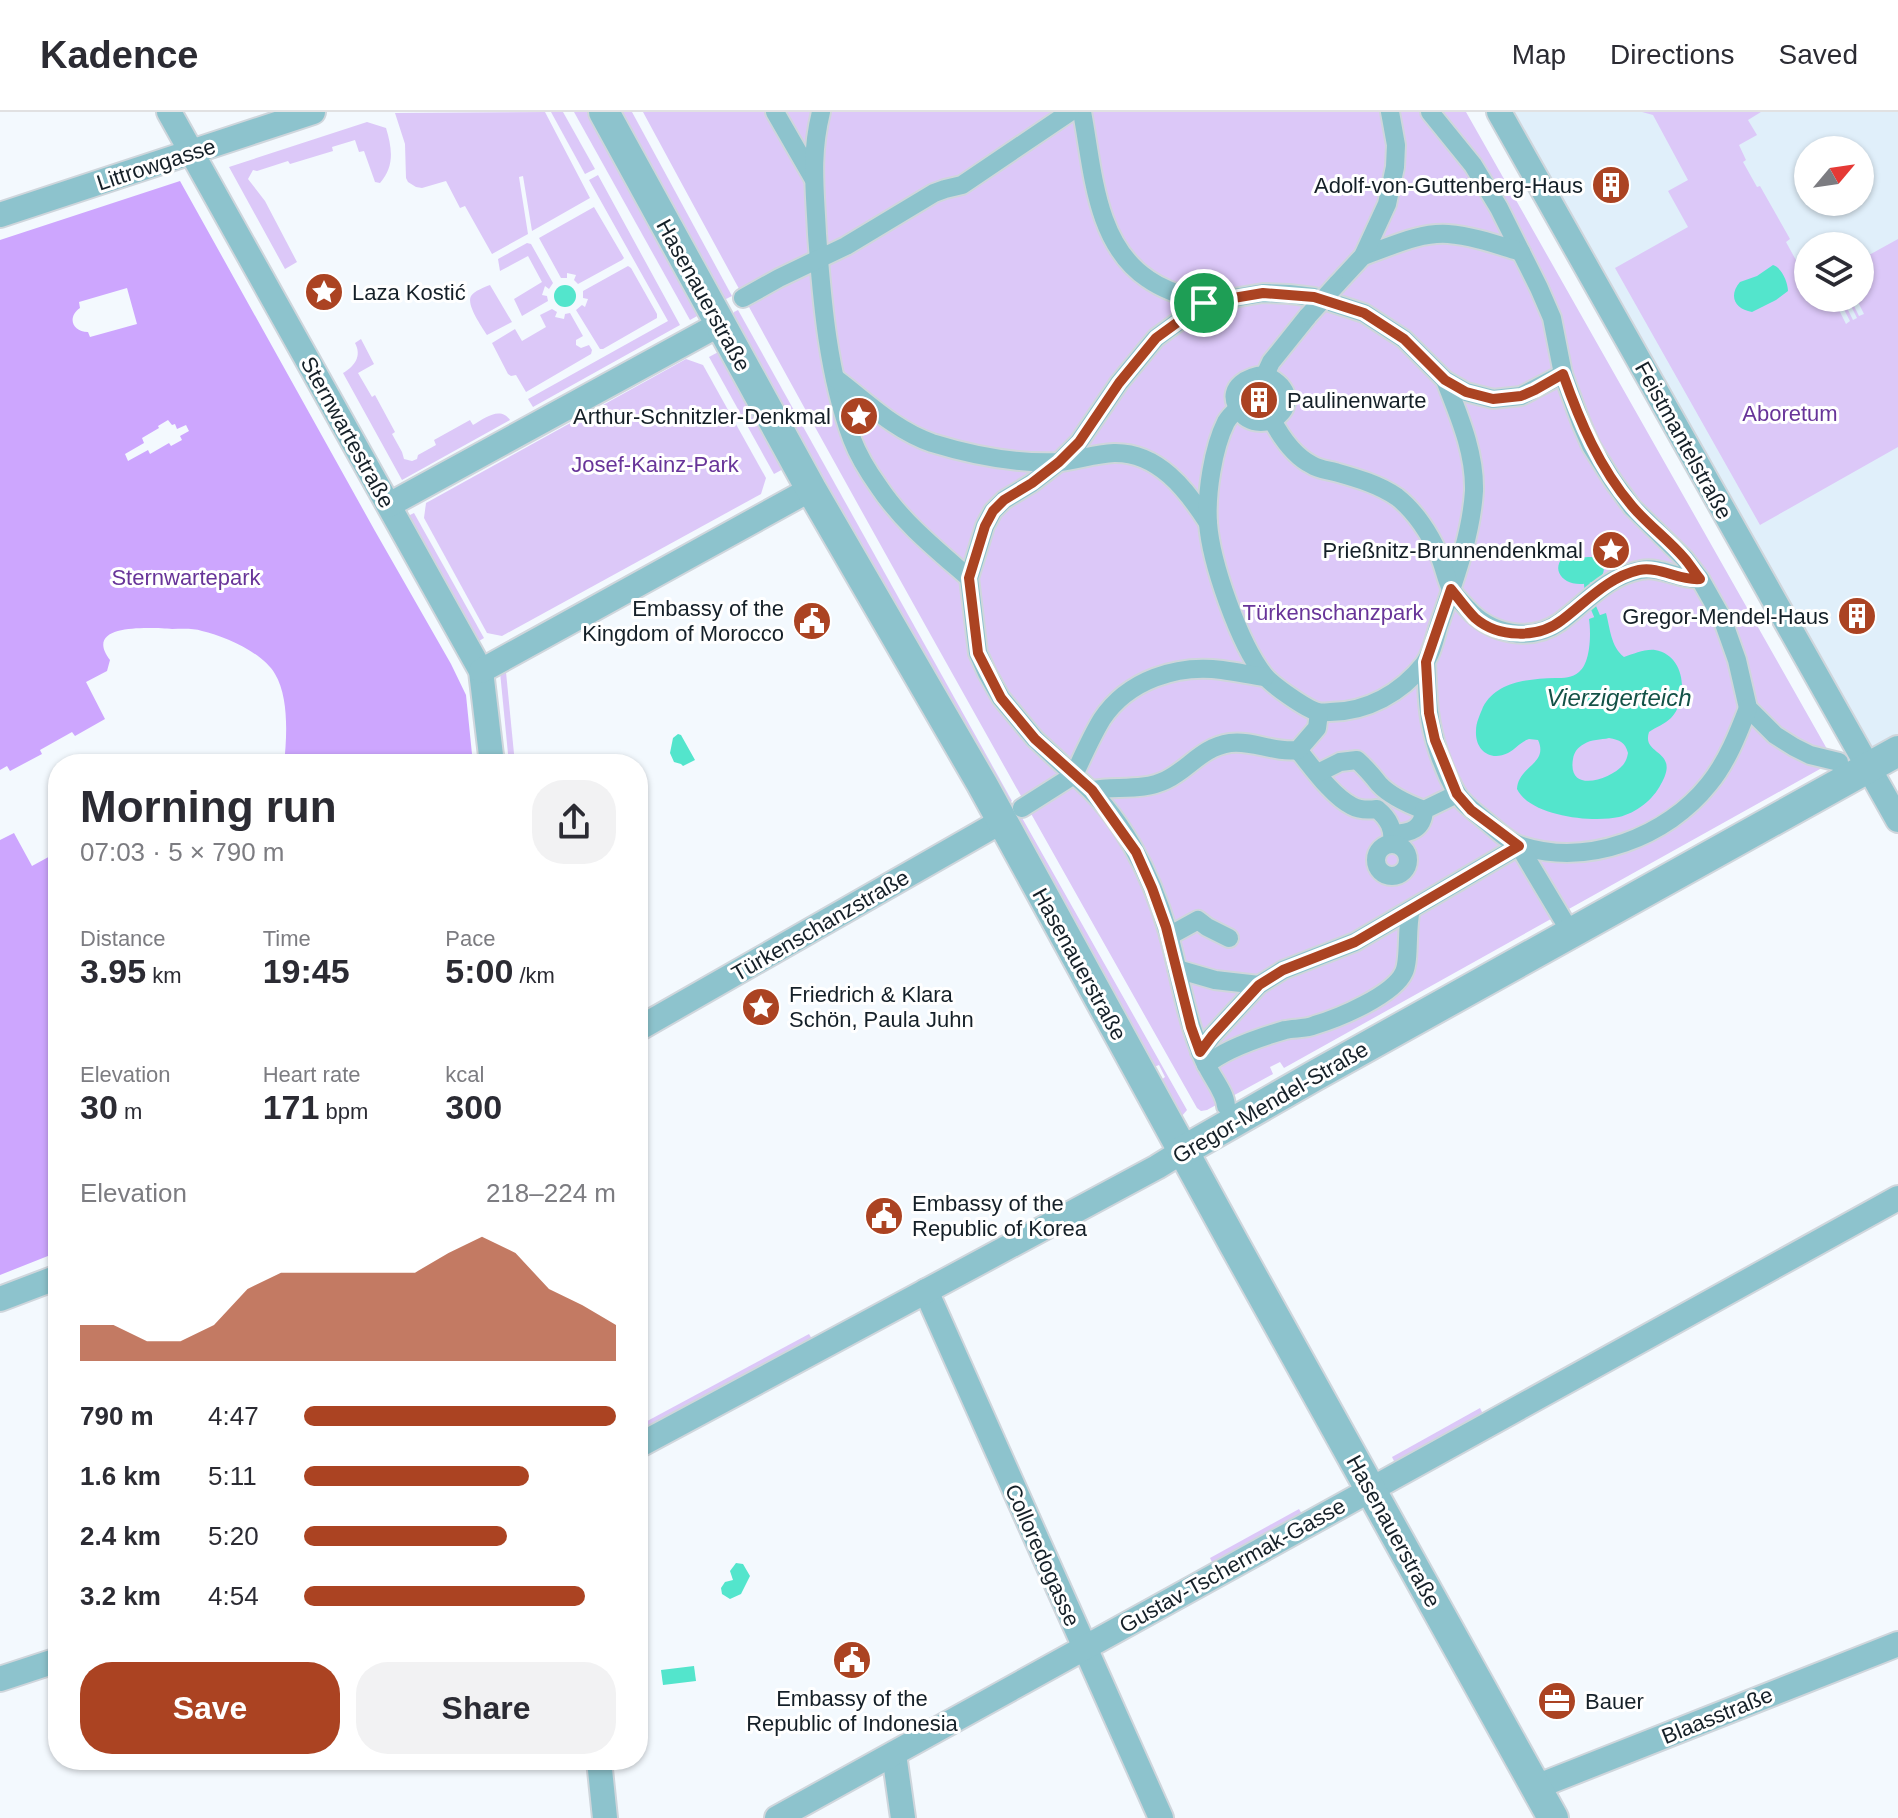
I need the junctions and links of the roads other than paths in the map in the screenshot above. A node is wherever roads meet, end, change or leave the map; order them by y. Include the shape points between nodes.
1 (169, 112) edge
2 (313, 112) edge
3 (604, 112) edge
4 (775, 112) edge
5 (821, 112) edge
6 (1070, 112) edge
7 (1082, 112) edge
8 (1390, 112) edge
9 (1430, 112) edge
10 (1499, 112) edge
11 (191, 152) junction
12 (813, 178) junction
13 (0, 215) edge
14 (1521, 252) junction
15 (1363, 256) junction
16 (819, 261) junction
17 (743, 298) dead end
18 (1204, 303) junction
19 (720, 324) junction
20 (1563, 374) junction
21 (1265, 375) junction
22 (835, 378) junction
23 (1445, 380) junction
24 (1238, 409) junction
25 (1272, 420) junction
26 (1059, 462) junction
27 (811, 489) junction
28 (389, 505) junction
29 (1208, 523) junction
30 (969, 578) junction
31 (1700, 579) junction
32 (1451, 589) junction
33 (1426, 662) junction
34 (481, 671) junction
35 (1265, 677) junction
36 (1748, 708) junction
37 (1319, 713) junction
38 (1298, 750) junction
39 (1898, 751) edge
40 (491, 754) edge
41 (1854, 765) junction
42 (1318, 773) junction
43 (1074, 775) junction
44 (1092, 790) junction
45 (1457, 794) junction
46 (1424, 810) junction
47 (1012, 814) junction
48 (1898, 820) edge
49 (1519, 846) junction
50 (1411, 910) junction
51 (1571, 933) junction
52 (1169, 936) junction
53 (1229, 938) dead end
54 (1177, 969) junction
55 (1259, 985) junction
56 (648, 1023) edge
57 (1203, 1059) junction
58 (1226, 1106) dead end
59 (1183, 1151) junction
60 (1898, 1198) edge
61 (48, 1281) edge
62 (926, 1291) junction
63 (0, 1299) edge
64 (648, 1441) edge
65 (1370, 1489) junction
66 (1898, 1644) edge
67 (1084, 1647) junction
68 (48, 1663) edge
69 (0, 1679) edge
70 (894, 1754) junction
71 (600, 1770) edge
72 (1536, 1787) junction
73 (605, 1818) edge
74 (777, 1818) edge
75 (903, 1818) edge
76 (1161, 1818) edge
77 (1553, 1818) edge

1 - 11 street, Sternwartestraße
2 - 11 street, Littrowgasse
3 - 19 street, Hasenauerstraße
4 - 12 street
5 - 12 street
6 - 16 street via 962,185 934,193
7 - 18 street via 1100,207 1119,252 1147,279
8 - 15 street via 1394,175
9 - 14 street via 1473,165
10 - 41 street, Feistmantelstraße
11 - 13 street, Littrowgasse
11 - 28 street, Sternwartestraße
12 - 16 street
14 - 15 street via 1446,234 1426,235
14 - 20 street via 1552,318
15 - 21 street, bridge via 1308,316
16 - 17 street
16 - 22 street
18 - 23 street via 1263,293 1343,305 1404,339
18 - 26 street via 1156,338
19 - 27 street, Hasenauerstraße
19 - 28 street
20 - 23 street via 1521,396 1493,399
20 - 31 street via 1591,446 1613,481
21 - 24 street via 1243,381 1236,389
21 - 25 street via 1286,396 1285,406
22 - 26 street via 904,431 931,442 1002,458
22 - 30 street via 853,441 879,487 912,528
23 - 32 street via 1471,454 1474,488 1470,529
24 - 25 street via 1254,420
24 - 29 street via 1227,419 1213,461
25 - 32 street via 1313,466 1383,488 1409,507 1438,552
26 - 29 street via 1110,453 1140,458 1182,485
26 - 30 street via 993,511
27 - 34 street
27 - 47 street, Hasenauerstraße
28 - 34 street, Sternwartestraße
29 - 35 street via 1219,577
30 - 43 street via 978,653 987,673 1035,739
31 - 32 street via 1640,570 1608,584 1551,627 1527,633 1496,630 1477,620
31 - 36 street via 1722,618
32 - 33 street
33 - 37 street via 1382,700 1359,709
33 - 45 street via 1435,740
34 - 40 street, Sternwartestraße
35 - 37 street
35 - 43 street via 1199,669 1142,683 1104,717
36 - 41 street via 1794,747
36 - 49 street via 1724,763 1674,817 1607,848 1578,852
37 - 38 street via 1317,728
38 - 42 street
38 - 44 street via 1232,742 1200,754 1173,776 1148,787
39 - 41 street, Gregor-Mendel-Straße
41 - 48 street, Feistmantelstraße
41 - 51 street, Gregor-Mendel-Straße
42 - 46 street via 1357,760 1392,794
42 - 46 street via 1353,807 1377,809 1386,816 1393,839 1421,825
43 - 44 street
43 - 47 street
44 - 52 street via 1136,852
45 - 46 street
45 - 49 street
47 - 56 street, Türkenschanzstraße
47 - 59 street, Hasenauerstraße
49 - 50 street
49 - 51 street
50 - 55 street
50 - 57 street via 1405,971 1392,987 1335,1018
51 - 59 street, Gregor-Mendel-Straße
52 - 53 street via 1198,920
52 - 54 street
54 - 55 street
54 - 57 street
55 - 57 street via 1212,1036
57 - 58 street
59 - 62 street, Gregor-Mendel-Straße
59 - 65 street, Hasenauerstraße
60 - 65 street, Gustav-Tschermak-Gasse
61 - 63 street
62 - 64 street, Gregor-Mendel-Straße
62 - 67 street, Colloredogasse
65 - 67 street, Gustav-Tschermak-Gasse
65 - 72 street, Hasenauerstraße
66 - 72 street, Blaasstraße
67 - 70 street, Gustav-Tschermak-Gasse
67 - 76 street, Colloredogasse
68 - 69 street
70 - 74 street, Gustav-Tschermak-Gasse
70 - 75 street
71 - 73 street
72 - 77 street, Hasenauerstraße

